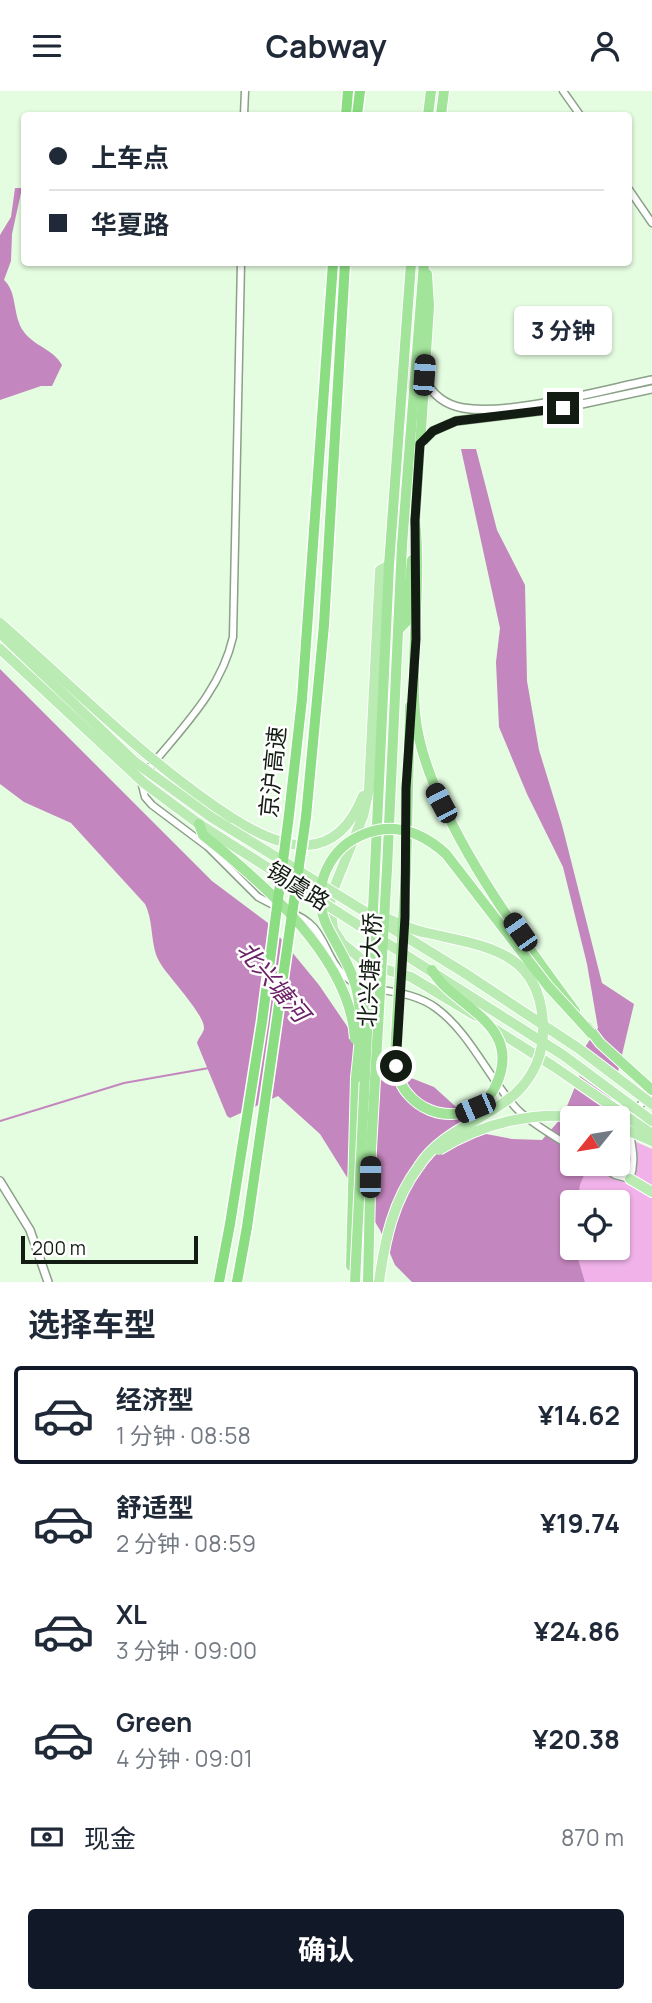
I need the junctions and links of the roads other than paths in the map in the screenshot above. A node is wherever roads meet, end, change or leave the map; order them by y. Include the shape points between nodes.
1 (245, 91) edge
2 (348, 91) edge
3 (360, 91) edge
4 (431, 91) edge
5 (444, 91) edge
6 (563, 91) edge
7 (244, 112) edge
8 (346, 112) edge
9 (357, 112) edge
10 (428, 112) edge
11 (441, 112) edge
12 (578, 112) edge
13 (632, 194) edge
14 (652, 223) edge
15 (241, 266) edge
16 (333, 266) edge
17 (345, 266) edge
18 (411, 266) edge
19 (425, 266) edge
20 (425, 266) edge
21 (424, 375) junction
22 (652, 380) edge
23 (652, 389) edge
24 (420, 444) junction
25 (415, 520) junction
26 (389, 565) junction
27 (0, 623) edge
28 (399, 630) junction
29 (0, 633) edge
30 (416, 639) junction
31 (0, 649) edge
32 (368, 782) junction
33 (199, 824) junction
34 (360, 908) junction
35 (432, 970) junction
36 (591, 1033) junction
37 (355, 1078) junction
38 (652, 1091) edge
39 (652, 1104) edge
40 (560, 1117) edge
41 (652, 1121) edge
42 (630, 1132) edge
43 (652, 1134) edge
44 (560, 1140) edge
45 (652, 1142) edge
46 (419, 1165) junction
47 (619, 1176) edge
48 (631, 1179) junction
49 (0, 1181) edge
50 (0, 1187) edge
51 (652, 1192) edge
52 (47, 1282) edge
53 (219, 1282) edge
54 (237, 1282) edge
55 (353, 1282) edge
56 (368, 1282) edge
57 (379, 1282) edge

1 - 7 street
2 - 8 highway
3 - 9 highway
4 - 10 highway
5 - 11 highway
6 - 12 street
13 - 14 street
15 - 44 street via 233,637 216,682 142,778 141,787 152,805 208,847 258,897 307,918 344,976 365,986 406,992 438,1009 518,1110
16 - 53 highway, 京沪高速, bridge via 302,699 262,1022
17 - 54 highway, 京沪高速, bridge via 324,625 306,817
18 - 26 highway, 北兴塘大桥
19 - 21 highway via 429,306
20 - 28 highway
21 - 22 street via 438,397 464,408 489,409
21 - 24 highway
23 - 24 street via 563,408 456,421 433,431
24 - 25 highway
25 - 28 highway via 406,622
25 - 30 highway
26 - 32 main road via 380,570 376,610
26 - 55 highway, 北兴塘大桥, bridge
27 - 32 main road, bridge via 169,775 278,843 316,845 347,825
28 - 56 highway, 北兴塘大桥, bridge
29 - 34 main road, 锡虞路, bridge via 135,762 211,817
30 - 35 highway, bridge via 395,1054 406,1093 430,1111 461,1114 487,1099 495,1087 501,1073 498,1039 485,1019 437,981
30 - 36 highway via 415,713 431,783 498,899
31 - 33 main road, 锡虞路, bridge via 144,783
32 - 43 main road, bridge via 363,816 330,898 333,929 342,943 366,964 432,988
33 - 35 main road, 锡虞路, bridge
33 - 37 highway, bridge via 203,835 272,896 333,972 351,1009
34 - 39 main road, 锡虞路, bridge via 578,1048
34 - 46 main road, bridge via 419,931 492,947 522,969 540,1001 544,1035 536,1067 526,1082 500,1105 447,1137
35 - 41 main road, 锡虞路, bridge via 563,1055
36 - 37 highway, bridge via 533,967 446,854 428,838 410,831 371,831 355,838 329,862 321,904 361,1009
36 - 38 highway
37 - 55 highway, bridge
38 - 48 street via 629,1122
40 - 46 main road, bridge via 506,1122 451,1143
42 - 45 main road, bridge
46 - 57 main road via 388,1226
47 - 48 street
48 - 51 main road
49 - 52 street via 30,1230
50 - 52 street via 32,1241

